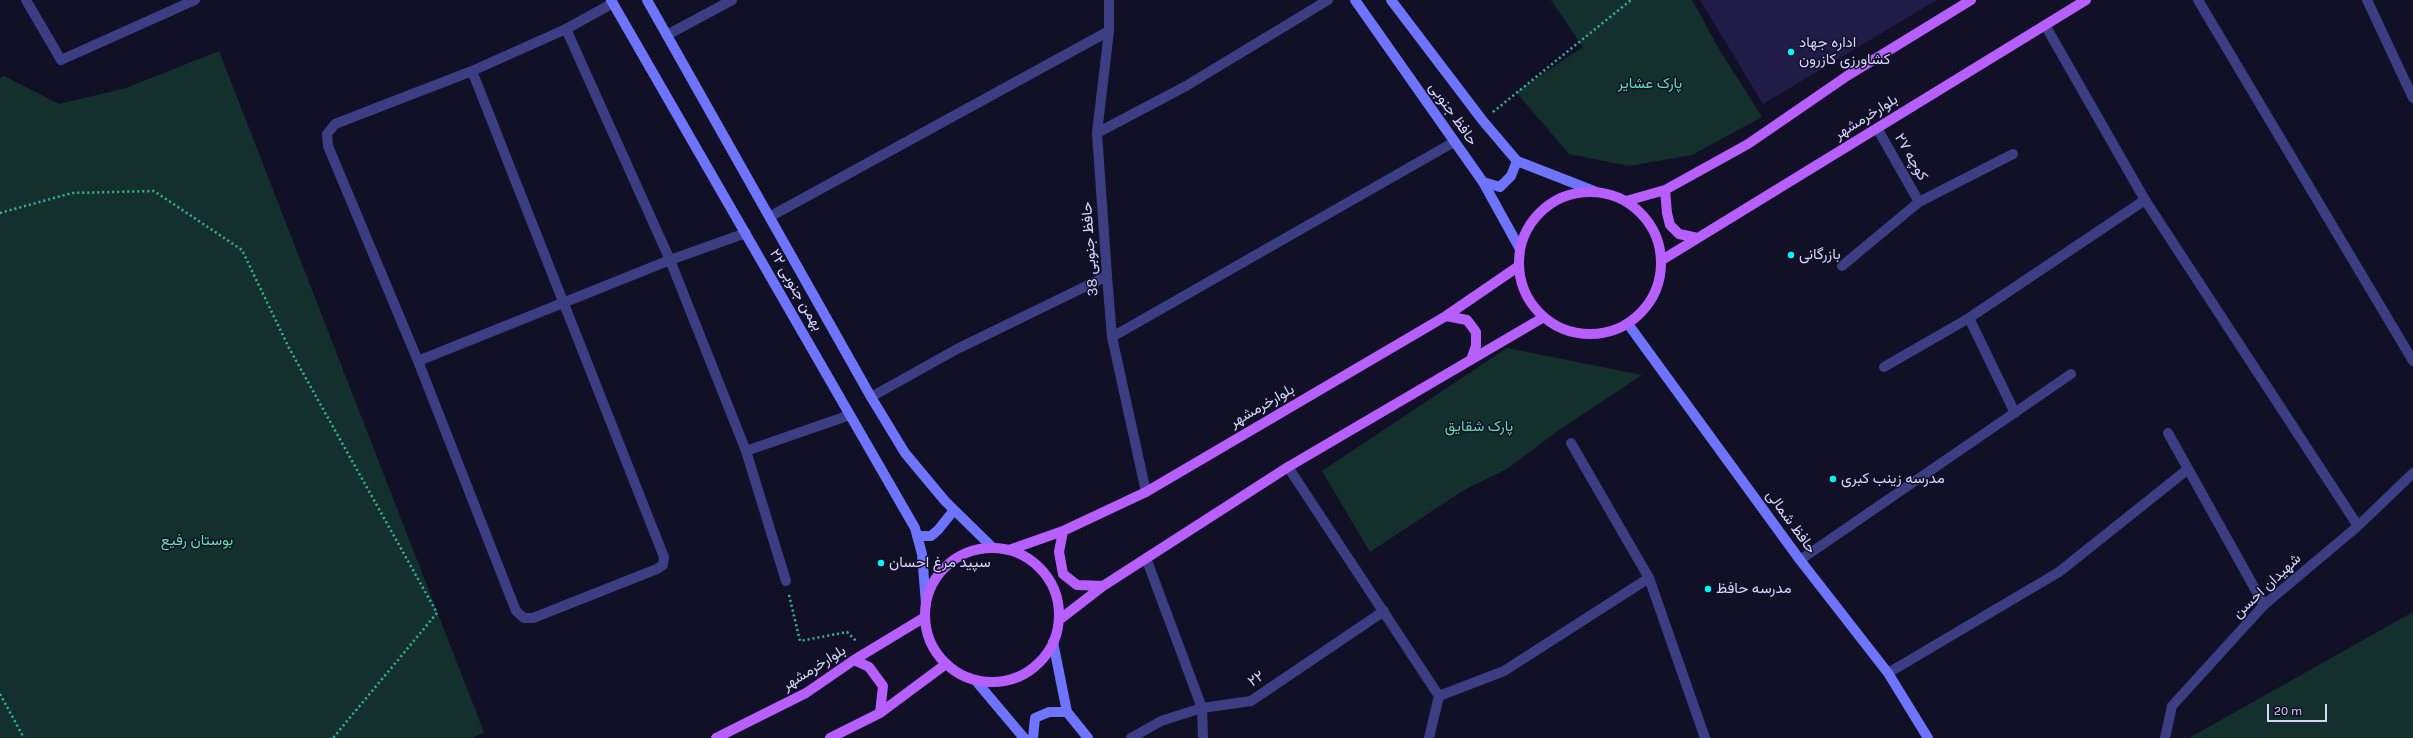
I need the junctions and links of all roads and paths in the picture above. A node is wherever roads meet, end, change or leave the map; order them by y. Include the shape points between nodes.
1 (26, 0) edge
2 (195, 0) edge
3 (647, 0) edge
4 (732, 0) edge
5 (1109, 0) edge
6 (1328, 0) edge
7 (1355, 0) edge
8 (1391, 0) edge
9 (1631, 0) edge
10 (1971, 0) edge
11 (2086, 0) edge
12 (2198, 0) edge
13 (2367, 0) edge
14 (612, 2) edge
15 (2045, 25) junction
16 (566, 29) junction
17 (1109, 31) junction
18 (667, 35) junction
19 (472, 71) junction
20 (2413, 98) edge
21 (1483, 121) junction
22 (1877, 128) junction
23 (1097, 133) junction
24 (1454, 142) junction
25 (2013, 154) dead end
26 (1517, 161) junction
27 (1483, 182) junction
28 (1665, 190) junction
29 (1594, 191) junction
30 (2145, 200) junction
31 (1626, 201) junction
32 (1919, 202) junction
33 (0, 213) edge
34 (771, 216) junction
35 (746, 233) junction
36 (1698, 238) junction
37 (1520, 249) junction
38 (670, 260) junction
39 (1662, 260) junction
40 (1519, 266) junction
41 (1842, 266) dead end
42 (1107, 276) junction
43 (564, 302) junction
44 (1446, 316) junction
45 (1544, 318) junction
46 (1969, 318) junction
47 (1628, 324) junction
48 (1112, 336) junction
49 (1470, 360) junction
50 (418, 361) junction
51 (2413, 361) edge
52 (1884, 368) dead end
53 (2070, 374) dead end
54 (871, 397) junction
55 (2015, 413) junction
56 (850, 415) junction
57 (2168, 433) dead end
58 (1571, 443) dead end
59 (746, 451) junction
60 (1288, 467) junction
61 (2188, 469) junction
62 (2413, 473) edge
63 (1146, 492) junction
64 (954, 510) junction
65 (2358, 526) junction
66 (1064, 531) junction
67 (917, 536) junction
68 (993, 548) junction
69 (1009, 550) junction
70 (1146, 558) junction
71 (1800, 560) junction
72 (1649, 578) junction
73 (786, 581) joint
74 (1103, 586) junction
75 (926, 604) junction
76 (2264, 605) junction
77 (1384, 611) junction
78 (925, 617) junction
79 (1058, 620) junction
80 (1053, 642) junction
81 (868, 652) junction
82 (854, 660) junction
83 (946, 664) junction
84 (1888, 674) junction
85 (976, 681) junction
86 (0, 694) edge
87 (1439, 696) junction
88 (1202, 708) junction
89 (1067, 712) junction
90 (880, 713) junction
91 (24, 738) edge
92 (333, 738) edge
93 (716, 738) edge
94 (830, 738) edge
95 (1024, 738) edge
96 (1033, 738) edge
97 (1088, 738) edge
98 (1131, 738) edge
99 (1203, 738) edge
100 (1429, 738) edge
101 (1705, 738) edge
102 (1928, 738) edge
103 (2165, 738) edge

1 - 2 street via 61,60
3 - 18 street, ۲۲ بهمن جنوبی
4 - 18 street
5 - 17 street, حافظ جنوبی 38
6 - 23 street via 1186,86
7 - 24 street, حافظ جنوبی
8 - 21 street, حافظ جنوبی
9 - 21 path
10 - 28 main road via 1847,76 1748,144
11 - 15 main road, بلوارخرمشهر
12 - 51 street
13 - 20 street
14 - 16 street
14 - 35 street, ۲۲ بهمن جنوبی
15 - 22 main road, بلوارخرمشهر
15 - 30 street
16 - 19 street
16 - 38 street
17 - 23 street, حافظ جنوبی 38
17 - 34 street
18 - 34 street, ۲۲ بهمن جنوبی
19 - 43 street
19 - 50 street via 335,124 327,134 328,146
21 - 26 street, حافظ جنوبی
22 - 32 street, کوچه ۲۷
22 - 36 main road, بلوارخرمشهر
23 - 42 street, حافظ جنوبی 38
24 - 27 street, حافظ جنوبی
24 - 48 street
25 - 32 street
26 - 27 street via 1511,176 1500,187
26 - 29 street, حافظ جنوبی
27 - 37 street, حافظ جنوبی
28 - 31 main road
28 - 36 main road via 1670,224 1679,234
29 - 31 main road via 1611,194
29 - 37 main road via 1577,192 1546,207 1525,233
30 - 46 street
30 - 65 street
31 - 39 main road via 1641,212 1652,226
32 - 41 street
33 - 92 path via 72,193 154,191 242,250 289,348 437,613
34 - 54 street, ۲۲ بهمن جنوبی
35 - 38 street
35 - 56 street, ۲۲ بهمن جنوبی
36 - 39 main road, بلوارخرمشهر
37 - 40 main road
38 - 43 street
38 - 59 street
39 - 47 main road via 1660,280 1652,299
40 - 44 main road, بلوارخرمشهر
40 - 45 main road via 1526,294
42 - 48 street, حافظ جنوبی 38
42 - 54 street via 956,349
43 - 50 street
43 - 50 street via 664,556 663,565 650,572 533,618 524,618 516,611
44 - 49 main road via 1467,320 1476,332 1476,346
44 - 63 main road, بلوارخرمشهر
45 - 47 main road via 1570,332 1585,334 1600,334
45 - 49 main road
46 - 52 street
46 - 55 street
47 - 71 street, حافظ شمالی
48 - 63 street, حافظ جنوبی 38
49 - 60 main road
53 - 55 street
54 - 64 street, ۲۲ بهمن جنوبی via 905,453
55 - 71 street
56 - 59 street
56 - 67 street, ۲۲ بهمن جنوبی via 915,528
57 - 61 street
58 - 72 street
59 - 73 street
60 - 70 main road
60 - 77 street
61 - 76 street
61 - 84 street via 2059,572
62 - 65 street, شهیدان احسن
63 - 66 main road, بلوارخرمشهر
64 - 67 street via 931,536
64 - 68 street, ۲۲ بهمن جنوبی
65 - 76 street, شهیدان احسن
66 - 69 main road, بلوارخرمشهر
66 - 74 main road via 1059,552 1063,574 1077,586
67 - 75 street, ۲۲ بهمن جنوبی via 922,554
68 - 69 main road
68 - 75 main road via 977,549 952,562 934,580
69 - 79 main road via 1025,556 1039,567 1050,581 1057,597
70 - 74 main road
70 - 88 street
71 - 84 street, حافظ شمالی
72 - 87 street via 1504,671
72 - 101 street
73 - 81 path via 800,641 847,632
74 - 79 main road
75 - 78 main road
76 - 103 street, شهیدان احسن via 2172,706
77 - 87 street
77 - 88 street, ۲۲ via 1251,701
78 - 81 main road, بلوارخرمشهر
78 - 83 main road via 935,651
79 - 80 main road
80 - 85 main road via 1040,662 1026,673 994,683
80 - 89 street
81 - 82 main road, بلوارخرمشهر
82 - 90 main road via 869,667 883,686
82 - 93 main road, بلوارخرمشهر via 806,693
83 - 85 main road
83 - 90 main road
84 - 102 street, حافظ شمالی
85 - 95 street
86 - 91 path
87 - 100 street
88 - 98 street, ۲۲ via 1161,722
88 - 99 street
89 - 96 street via 1049,712 1035,718
89 - 97 street
90 - 94 main road

